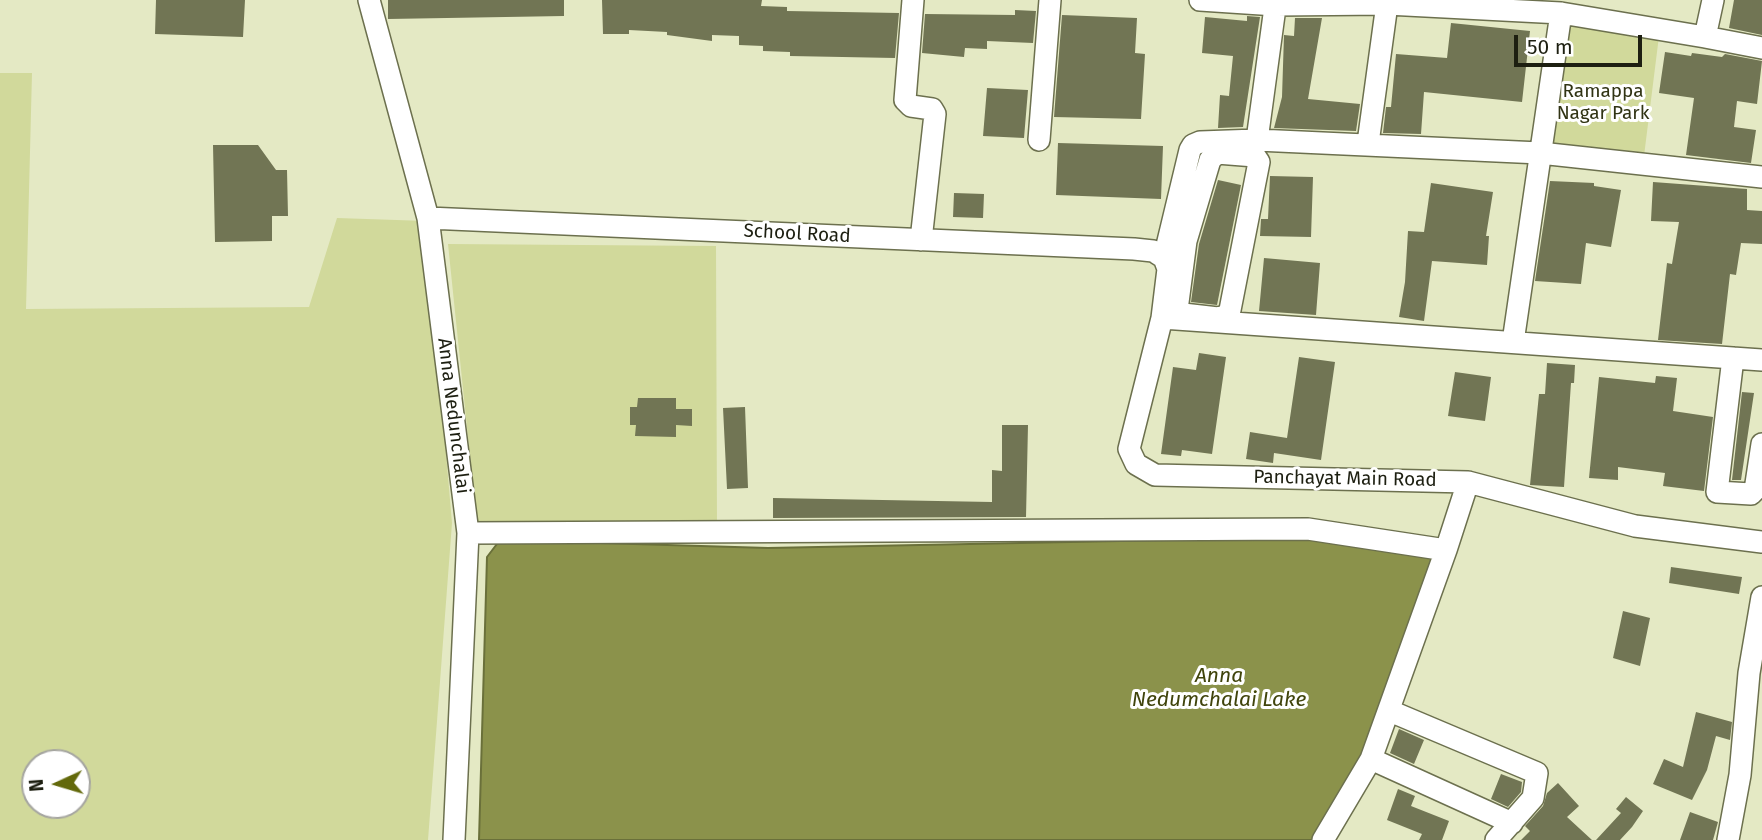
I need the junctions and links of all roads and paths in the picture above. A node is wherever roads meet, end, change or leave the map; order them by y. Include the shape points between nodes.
1 (369, 0) edge
2 (913, 0) edge
3 (1050, 0) edge
4 (1200, 0) edge
5 (1713, 0) edge
6 (1276, 3) edge
7 (1387, 4) junction
8 (1603, 10) edge
9 (1561, 13) junction
10 (1705, 37) junction
11 (1762, 48) edge
12 (1039, 139) dead end
13 (1257, 139) junction
14 (1368, 144) junction
15 (1540, 153) junction
16 (1762, 177) edge
17 (428, 218) junction
18 (921, 240) junction
19 (1174, 248) junction
20 (1162, 318) junction
21 (1513, 342) junction
22 (1733, 358) junction
23 (1762, 360) edge
24 (1762, 444) edge
25 (1468, 482) junction
26 (468, 533) junction
27 (1762, 542) edge
28 (1446, 550) junction
29 (1762, 597) edge
30 (1390, 711) junction
31 (1371, 759) junction
32 (1512, 823) junction
33 (454, 840) edge
34 (1323, 840) edge
35 (1496, 840) edge
36 (1728, 840) edge

1 - 17 street, Anna Nedunchalai
2 - 18 street via 905,100 935,114
3 - 12 street
4 - 6 street
5 - 10 street
6 - 7 street
6 - 13 street
7 - 9 street
7 - 14 street
8 - 9 street
8 - 10 street
9 - 15 street
10 - 11 street
13 - 14 street
13 - 19 street via 1193,145
14 - 15 street
15 - 16 street
15 - 21 street
17 - 18 street, School Road
17 - 26 street, Anna Nedunchalai
18 - 19 street, School Road via 1153,251
19 - 19 street via 1210,160 1217,153 1255,156 1259,162 1256,180 1226,316 1177,310
19 - 20 street, Panchayat Main Road
20 - 21 street
20 - 25 street, Panchayat Main Road via 1129,449 1136,464 1155,475
21 - 22 street
22 - 23 street
22 - 24 street via 1717,492 1751,494 1755,490
25 - 27 street, Panchayat Main Road via 1635,526
25 - 28 street
26 - 28 street via 1308,529
26 - 33 street, Anna Nedunchalai
28 - 30 street
29 - 36 street
30 - 31 street
30 - 32 street via 1537,773 1533,798
31 - 32 street
31 - 34 street
32 - 35 street

